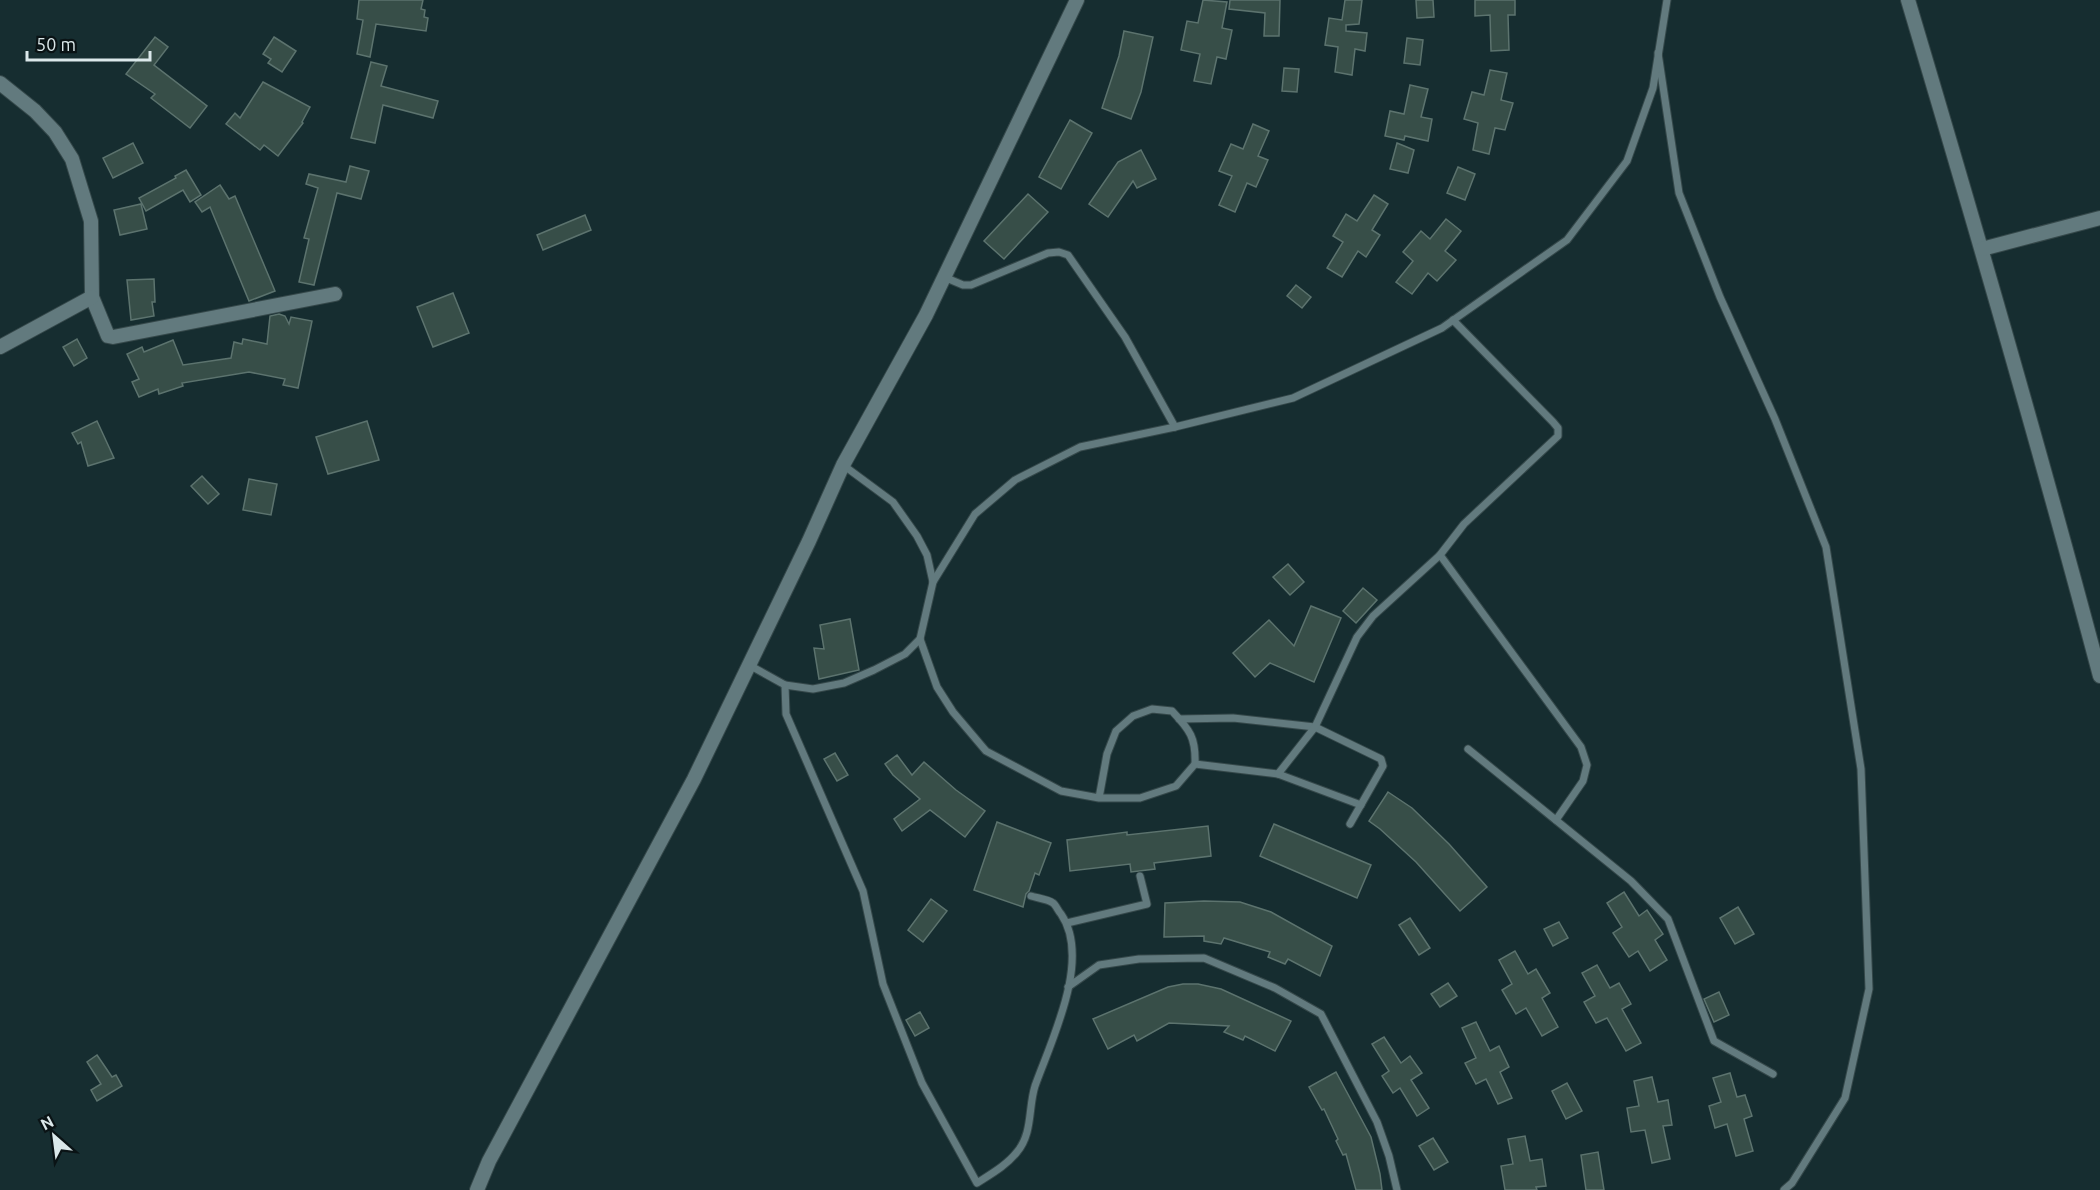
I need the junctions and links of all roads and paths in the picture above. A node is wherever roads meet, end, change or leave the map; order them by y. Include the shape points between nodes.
1 (1077, 0) edge
2 (1666, 0) edge
3 (1908, 0) edge
4 (1658, 53) junction
5 (0, 83) edge
6 (2100, 218) edge
7 (1982, 249) junction
8 (944, 277) junction
9 (335, 294) dead end
10 (92, 297) junction
11 (1454, 320) junction
12 (0, 347) edge
13 (1175, 427) junction
14 (843, 465) junction
15 (1440, 555) junction
16 (933, 582) junction
17 (920, 639) junction
18 (749, 665) junction
19 (2100, 676) edge
20 (785, 685) junction
21 (1179, 718) junction
22 (1315, 727) junction
23 (1468, 748) dead end
24 (1196, 764) junction
25 (1278, 774) junction
26 (1099, 798) junction
27 (1361, 805) junction
28 (1556, 820) junction
29 (1350, 824) dead end
30 (1140, 876) dead end
31 (1031, 896) dead end
32 (1067, 923) junction
33 (1068, 987) junction
34 (1773, 1074) dead end
35 (979, 1187) edge
36 (477, 1190) edge
37 (1397, 1190) edge
38 (1784, 1190) edge

1 - 8 street
2 - 4 lane
3 - 7 street
4 - 11 lane via 1653,88 1621,170 1567,240
4 - 38 lane via 1679,193 1826,547 1862,769 1869,989 1845,1098
5 - 10 street via 55,132 72,159 91,221
6 - 7 street
7 - 19 street
8 - 13 lane via 971,285 1048,253 1068,255 1125,337
8 - 14 street
9 - 10 street via 110,337
10 - 12 street
11 - 13 lane via 1293,398
11 - 15 lane via 1553,422 1558,436 1464,524
13 - 16 lane via 1080,447 1015,480 975,514
14 - 16 lane via 893,502 927,555
14 - 18 street
15 - 22 lane via 1373,616 1357,637
15 - 28 lane via 1581,747 1587,765 1583,781
16 - 17 lane
17 - 20 lane via 905,654 844,683 813,688
17 - 26 lane via 937,687 986,751 1060,791
18 - 20 lane
18 - 36 street via 694,779
20 - 35 lane via 786,714 863,891 883,984 922,1083
21 - 22 lane via 1233,718
21 - 24 lane via 1196,746
21 - 26 lane via 1172,711 1152,709 1133,716 1116,730
22 - 25 lane
22 - 27 lane via 1383,762
23 - 28 lane
24 - 25 lane
24 - 26 lane via 1176,786 1140,798
25 - 27 lane
27 - 29 lane
28 - 34 lane via 1631,881 1668,919 1714,1041
30 - 32 lane via 1147,904
31 - 32 lane via 1052,902
32 - 33 lane via 1072,955
33 - 35 lane via 1034,1089 1029,1129 1018,1151
33 - 37 lane via 1099,966 1139,959 1204,958 1275,988 1321,1014 1377,1122

